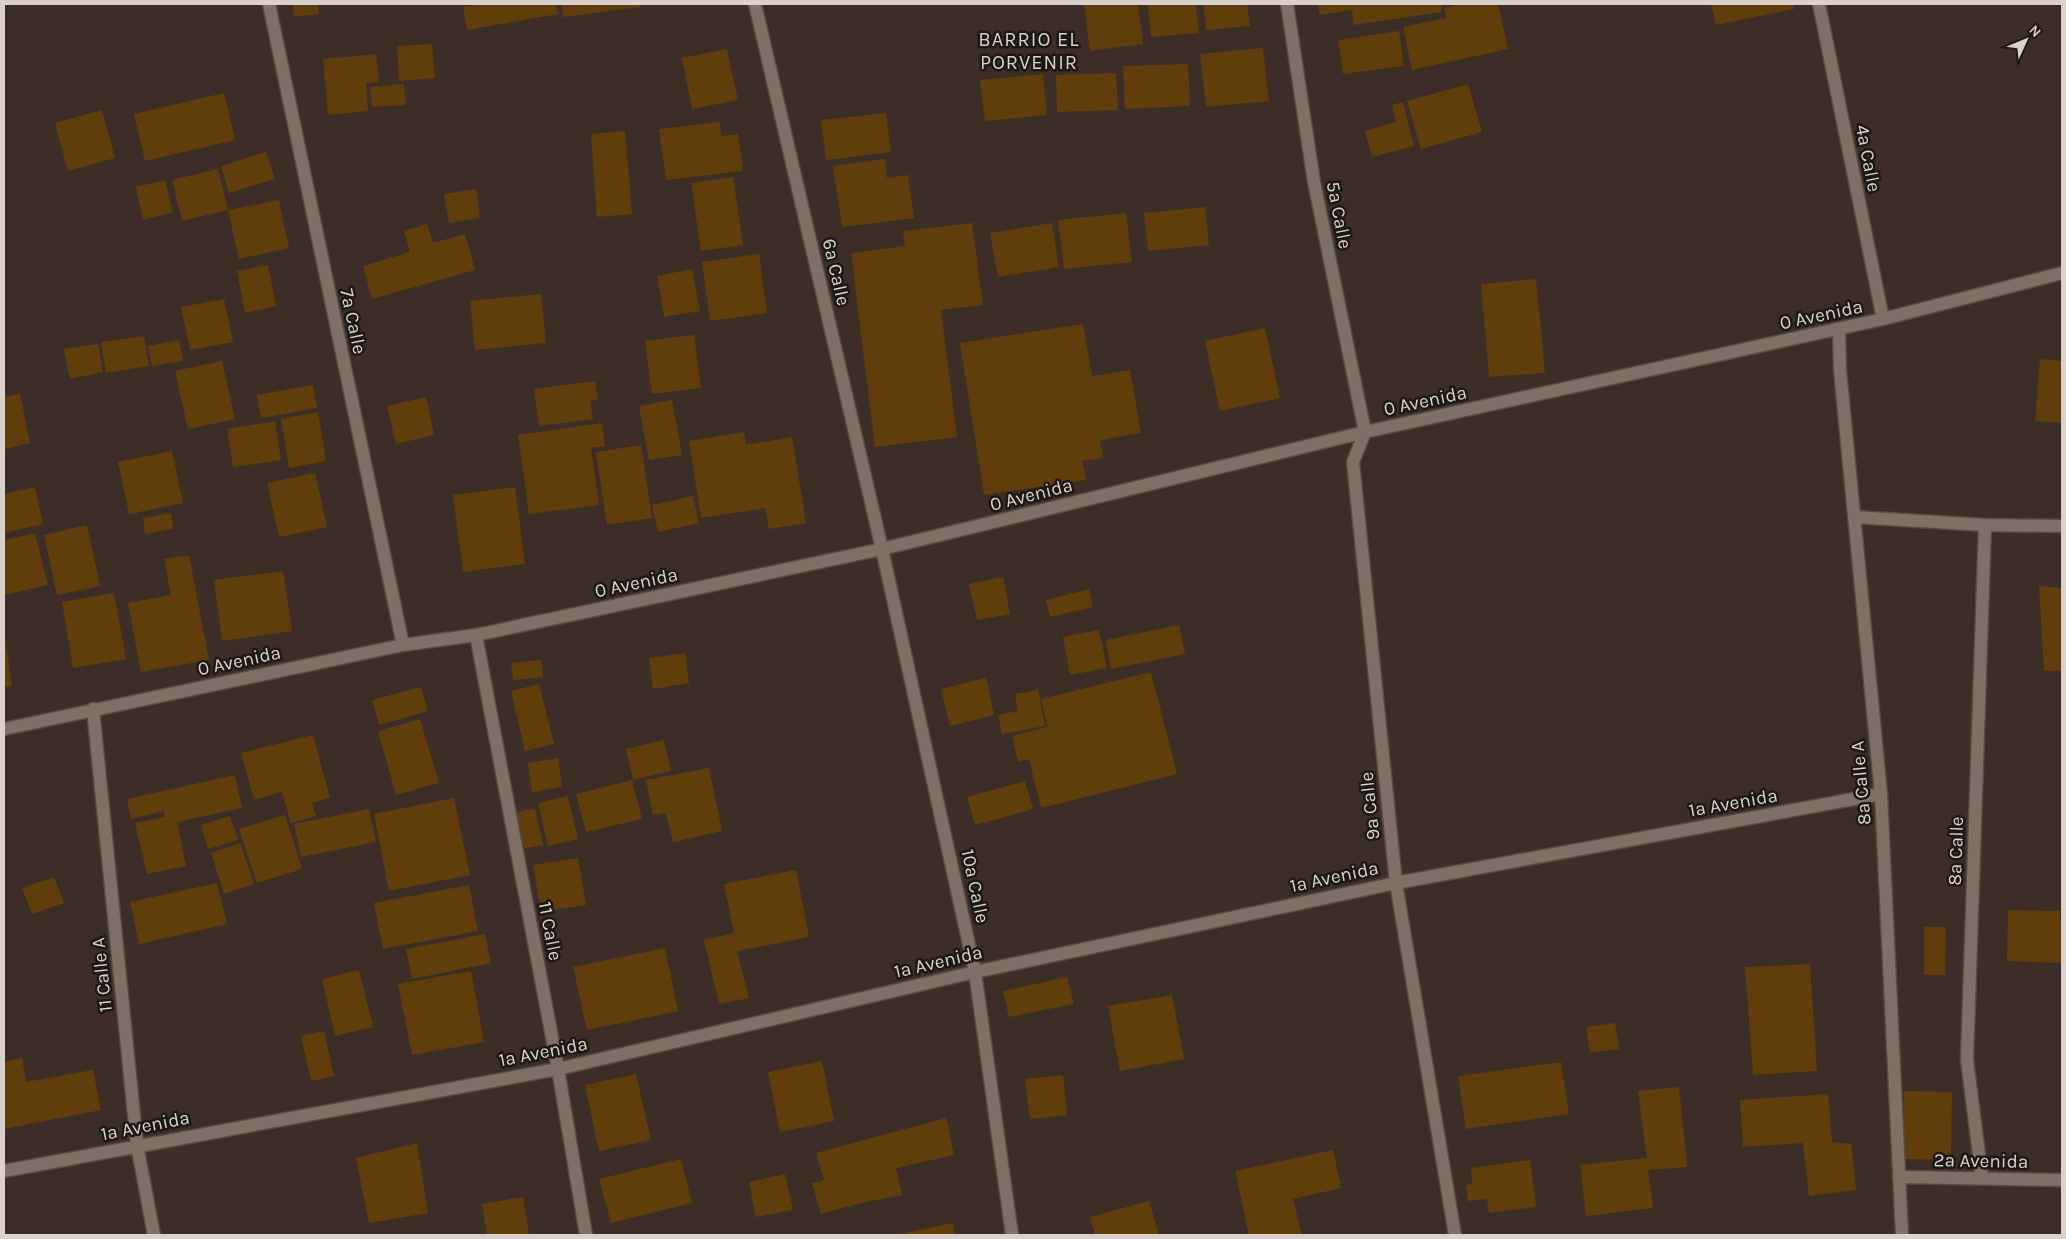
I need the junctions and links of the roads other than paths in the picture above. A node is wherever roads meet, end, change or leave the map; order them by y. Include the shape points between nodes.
1 (269, 4) edge
2 (755, 4) edge
3 (1287, 4) edge
4 (1819, 4) edge
5 (2062, 273) edge
6 (1883, 319) junction
7 (1840, 329) junction
8 (1365, 432) junction
9 (1854, 517) junction
10 (1985, 525) junction
11 (2062, 526) edge
12 (882, 549) junction
13 (476, 635) junction
14 (403, 645) junction
15 (93, 709) junction
16 (4, 728) edge
17 (1881, 794) junction
18 (1396, 882) junction
19 (975, 972) junction
20 (558, 1069) junction
21 (137, 1145) junction
22 (4, 1171) edge
23 (1899, 1177) junction
24 (1982, 1178) junction
25 (2062, 1180) edge
26 (154, 1235) edge
27 (586, 1235) edge
28 (1012, 1235) edge
29 (1455, 1235) edge
30 (1902, 1235) edge

1 - 14 street, 7a Calle
2 - 12 street, 6a Calle
3 - 8 street, 5a Calle via 1314,182
4 - 6 street, 4a Calle
5 - 6 street, 0 Avenida
6 - 7 street, 0 Avenida
7 - 8 street, 0 Avenida
7 - 9 street, 8a Calle A via 1840,370
8 - 12 street, 0 Avenida
8 - 18 street, 9a Calle via 1353,462
9 - 10 street
9 - 17 street, 8a Calle A
10 - 11 street
10 - 24 street, 8a Calle via 1967,1060
12 - 13 street, 0 Avenida
12 - 19 street, 10a Calle
13 - 14 street, 0 Avenida
13 - 20 street, 11 Calle
14 - 15 street, 0 Avenida
15 - 16 street, 0 Avenida
15 - 21 street, 11 Calle A
17 - 18 street, 1a Avenida
17 - 23 street, 8a Calle A
18 - 19 street, 1a Avenida
18 - 29 street, 9a Calle
19 - 20 street, 1a Avenida
19 - 28 street, 10a Calle
20 - 21 street, 1a Avenida
20 - 27 street, 11 Calle
21 - 22 street, 1a Avenida
21 - 26 street, 11 Calle A
23 - 24 street, 2a Avenida
23 - 30 street, 8a Calle A
24 - 25 street, 2a Avenida

